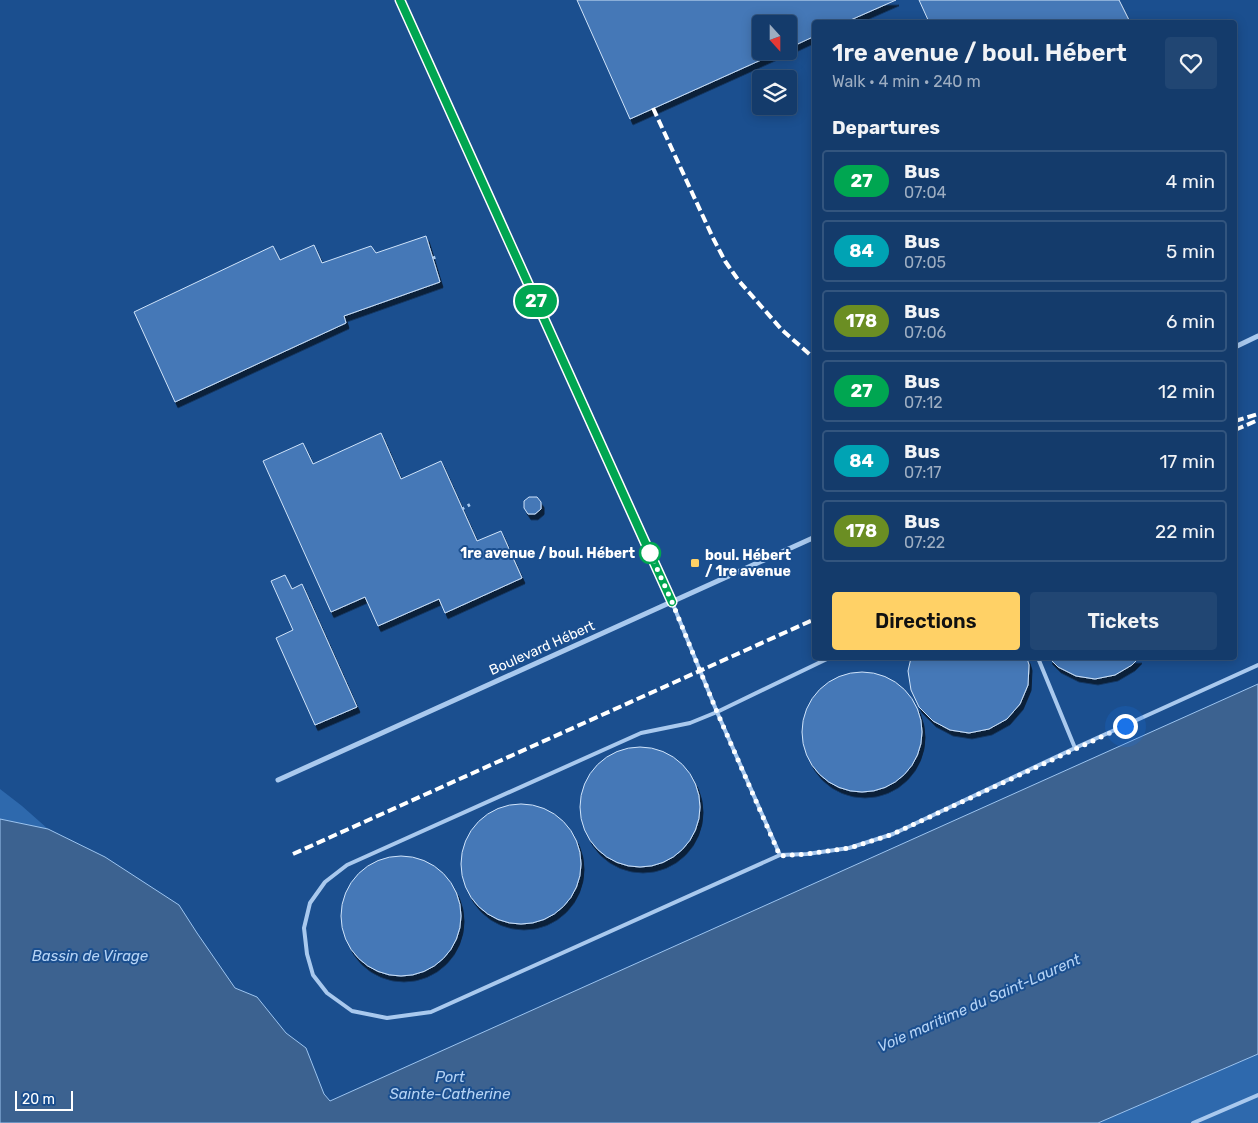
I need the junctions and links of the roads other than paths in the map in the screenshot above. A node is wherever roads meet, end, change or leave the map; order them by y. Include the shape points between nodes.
1 (400, 0) edge
2 (1258, 336) edge
3 (1237, 346) edge
4 (812, 538) edge
5 (672, 602) junction
6 (826, 660) edge
7 (1039, 660) edge
8 (1258, 665) edge
9 (717, 712) junction
10 (1075, 748) junction
11 (278, 780) dead end
12 (780, 856) junction
13 (1258, 1095) edge
14 (1193, 1123) edge

1 - 5 street
2 - 3 street
4 - 5 street, Boulevard Hébert
5 - 9 lane
5 - 11 street, Boulevard Hébert
6 - 9 lane
7 - 10 lane
8 - 10 lane
9 - 12 lane
9 - 12 lane via 690,723 641,733 347,865 325,882 310,903 304,928 313,975 327,993 352,1011 387,1018 431,1012
10 - 12 lane via 893,834 850,848
13 - 14 lane

